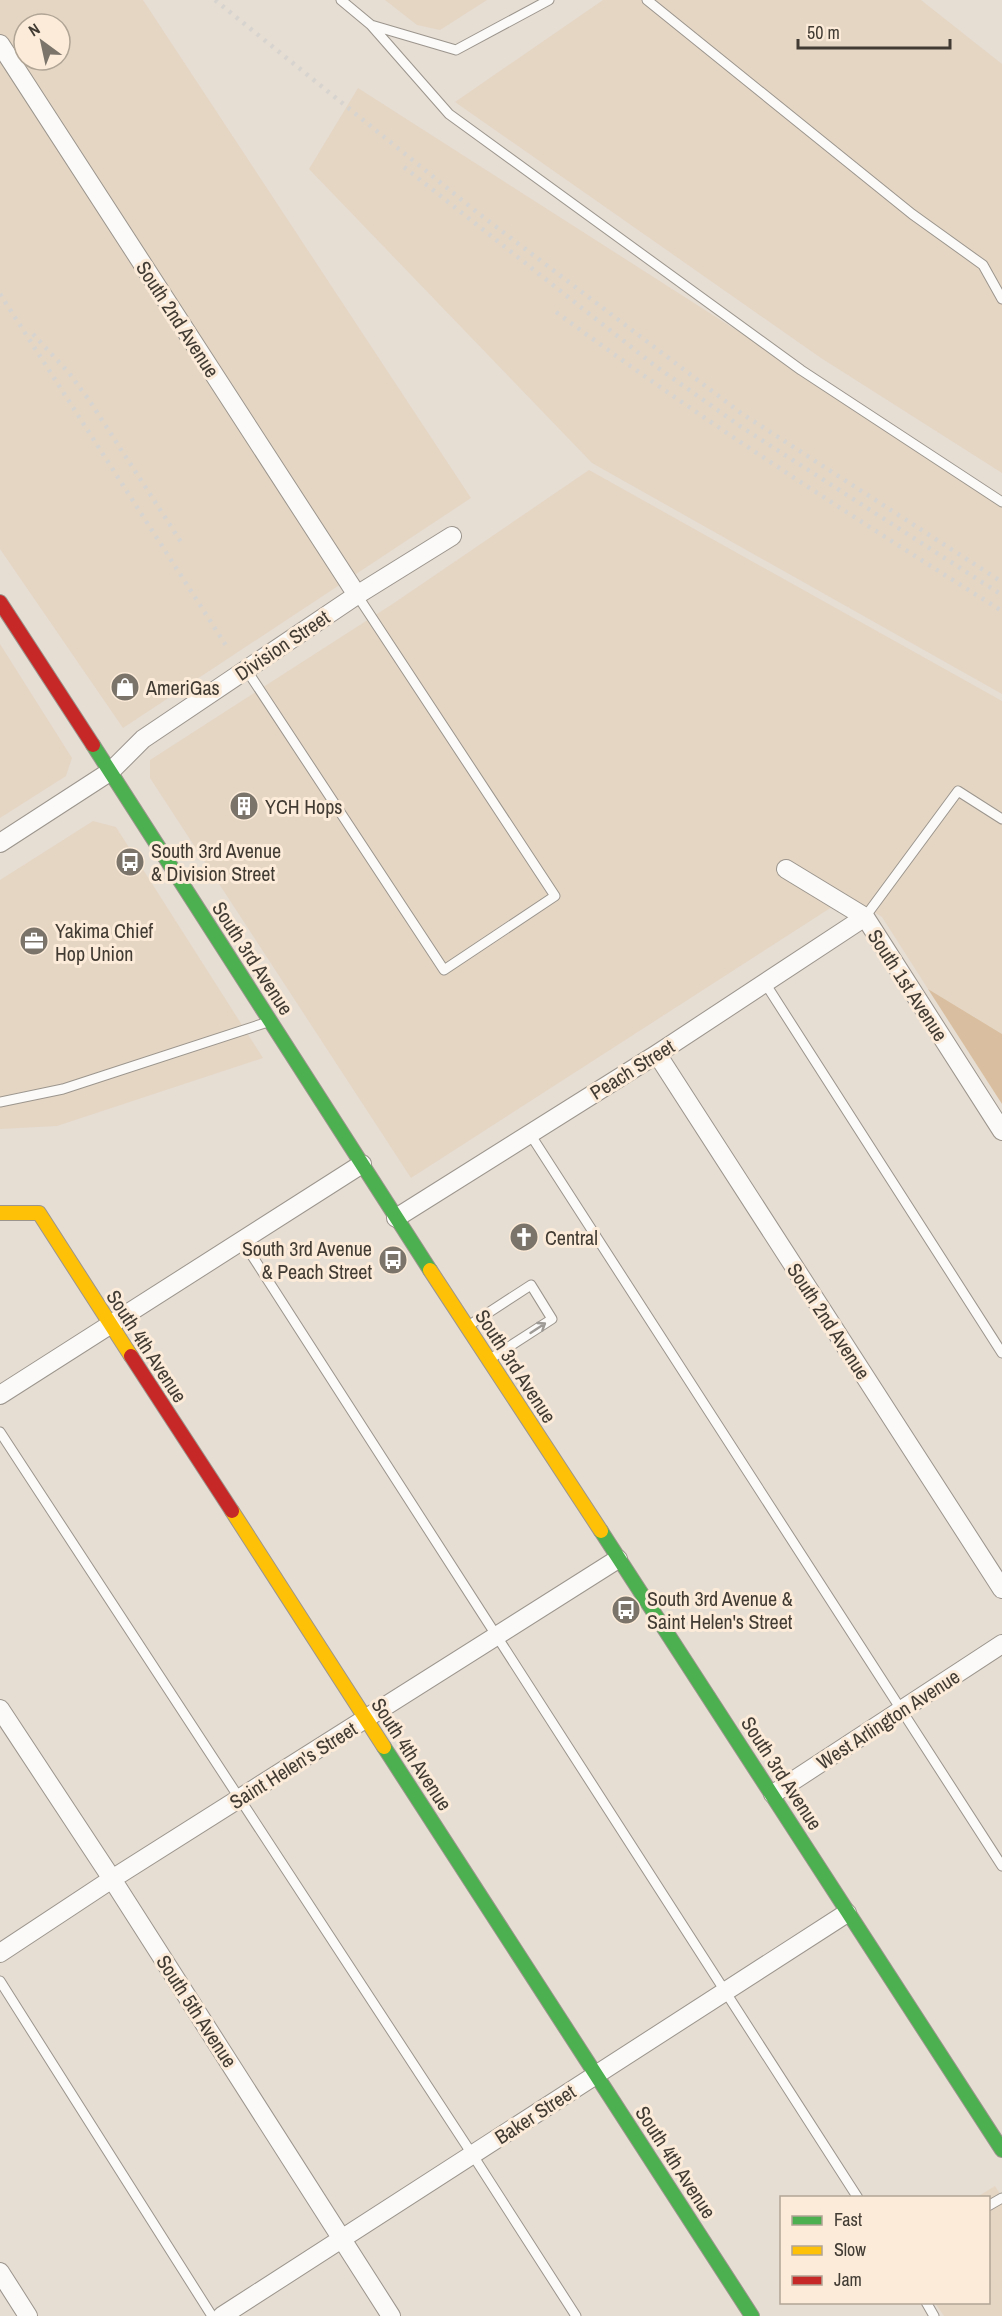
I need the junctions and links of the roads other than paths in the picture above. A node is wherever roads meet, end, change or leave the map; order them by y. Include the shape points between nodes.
1 (341, 0) edge
2 (549, 0) edge
3 (647, 0) edge
4 (371, 25) junction
5 (0, 44) edge
6 (1002, 298) edge
7 (1002, 502) edge
8 (452, 536) dead end
9 (357, 595) junction
10 (0, 602) edge
11 (246, 669) junction
12 (111, 771) junction
13 (1002, 819) edge
14 (0, 843) edge
15 (786, 869) dead end
16 (865, 917) junction
17 (765, 983) junction
18 (270, 1021) junction
19 (657, 1054) junction
20 (0, 1102) edge
21 (1002, 1131) edge
22 (530, 1134) junction
23 (362, 1164) junction
24 (0, 1213) edge
25 (396, 1218) junction
26 (242, 1240) junction
27 (109, 1324) junction
28 (467, 1327) junction
29 (1002, 1353) edge
30 (489, 1360) junction
31 (0, 1395) edge
32 (0, 1432) edge
33 (618, 1559) junction
34 (1002, 1589) edge
35 (496, 1636) junction
36 (1002, 1644) edge
37 (0, 1708) edge
38 (901, 1710) junction
39 (366, 1719) junction
40 (773, 1794) junction
41 (240, 1798) junction
42 (1002, 1866) edge
43 (112, 1879) junction
44 (848, 1913) junction
45 (0, 1953) edge
46 (0, 1981) edge
47 (726, 1991) junction
48 (596, 2074) junction
49 (1002, 2150) edge
50 (472, 2154) junction
51 (857, 2196) edge
52 (342, 2238) junction
53 (0, 2272) edge
54 (28, 2316) edge
55 (212, 2316) edge
56 (222, 2316) edge
57 (391, 2316) edge
58 (576, 2316) edge
59 (752, 2316) edge

1 - 4 lane
2 - 4 lane via 456,51
3 - 6 lane via 912,214 982,265
4 - 7 lane via 448,114 801,370
5 - 9 street, South 2nd Avenue
8 - 9 street, Division Street
9 - 11 street, Division Street
9 - 11 lane via 555,896 444,970
10 - 12 street, South 3rd Avenue
11 - 12 street, Division Street via 143,739
12 - 14 street, Division Street
12 - 18 street, South 3rd Avenue
13 - 16 lane via 958,791
15 - 16 street, South 1st Avenue
16 - 17 street, Peach Street
16 - 21 street, South 1st Avenue
17 - 19 street, Peach Street
17 - 29 lane
18 - 20 lane via 63,1089
18 - 23 street, South 3rd Avenue
19 - 22 street, Peach Street
19 - 34 street, South 2nd Avenue
22 - 25 street, Peach Street
22 - 38 lane
23 - 25 street, South 3rd Avenue
23 - 26 street
24 - 27 street, South 4th Avenue via 39,1213
25 - 28 street, South 3rd Avenue
26 - 27 street
26 - 35 lane
27 - 31 street
27 - 39 street, South 4th Avenue
28 - 30 street, South 3rd Avenue
30 -> 28 lane via 552,1319 531,1285
30 - 33 street, South 3rd Avenue
32 - 41 lane
33 - 35 street, Saint Helen's Street
33 - 40 street, South 3rd Avenue
35 - 39 street, Saint Helen's Street
35 - 47 lane
36 - 38 street, West Arlington Avenue
37 - 43 street, South 5th Avenue
38 - 40 street, West Arlington Avenue
38 - 42 lane
39 - 41 street, Saint Helen's Street
39 - 48 street, South 4th Avenue
40 - 44 street, South 3rd Avenue
41 - 43 street, Saint Helen's Street
41 - 50 lane
43 - 45 street, Saint Helen's Street
43 - 52 street, South 5th Avenue
44 - 47 street, Baker Street
44 - 49 street, South 3rd Avenue
46 - 55 lane
47 - 48 street, Baker Street
47 - 51 lane
48 - 50 street, Baker Street
48 - 59 street, South 4th Avenue
50 - 52 street, Baker Street
50 - 58 lane
52 - 56 street, Baker Street
52 - 57 street, South 5th Avenue
53 - 54 street

